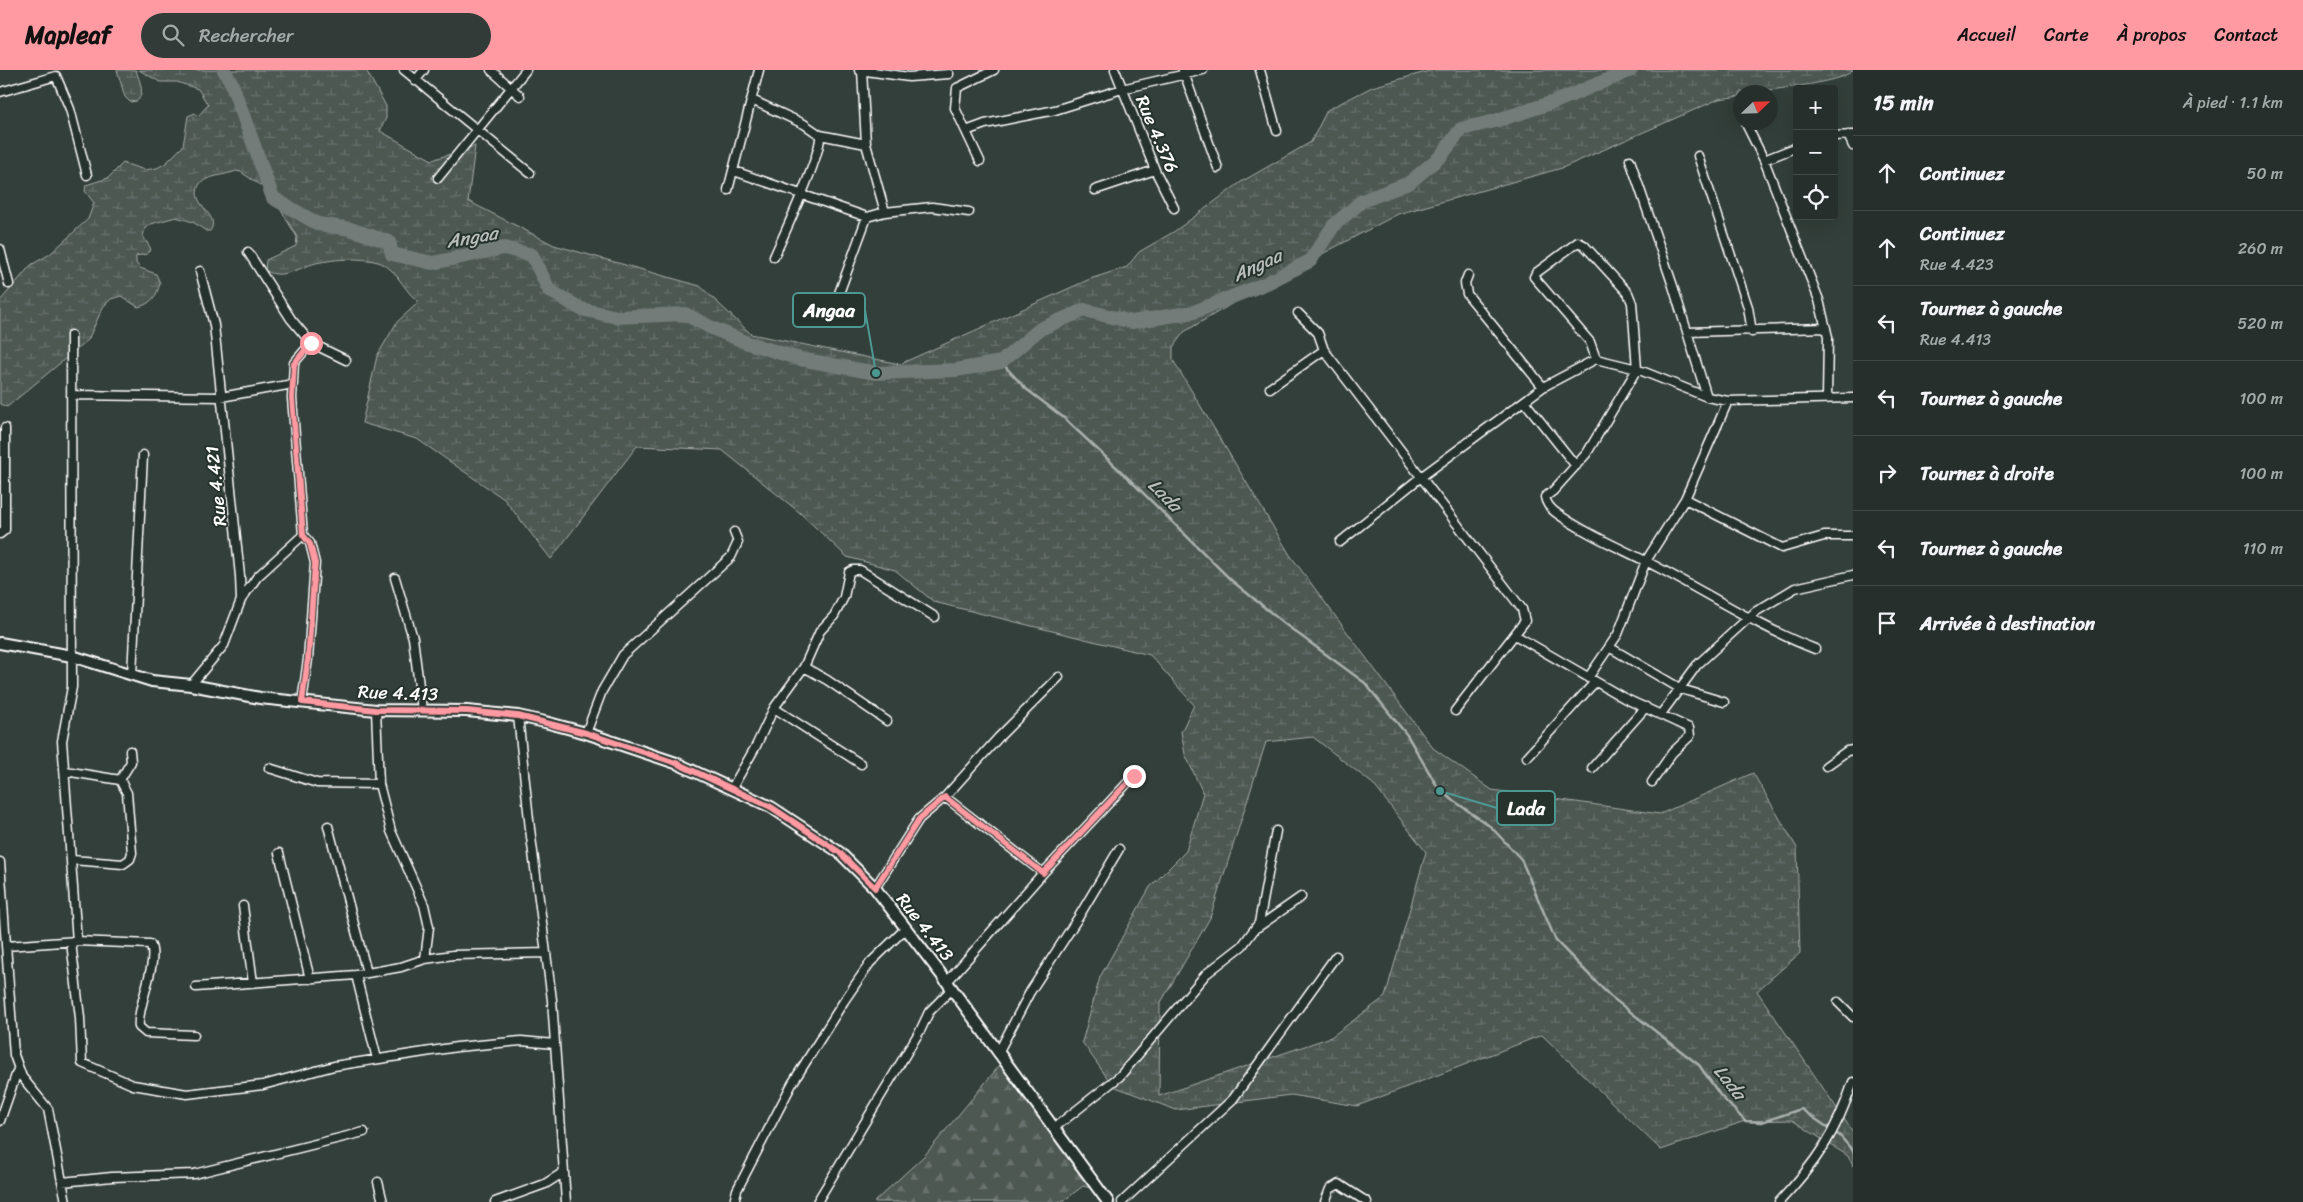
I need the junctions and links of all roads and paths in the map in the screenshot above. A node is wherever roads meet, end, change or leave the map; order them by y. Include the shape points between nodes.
1 (404, 70) edge
2 (424, 70) edge
3 (491, 70) edge
4 (526, 70) edge
5 (759, 70) edge
6 (861, 70) edge
7 (994, 70) edge
8 (1115, 70) edge
9 (1203, 70) edge
10 (1260, 70) edge
11 (948, 72) edge
12 (1184, 72) edge
13 (415, 81) junction
14 (511, 88) junction
15 (957, 88) junction
16 (1122, 88) junction
17 (0, 92) edge
18 (520, 96) dead end
19 (752, 100) junction
20 (477, 130) junction
21 (1749, 130) edge
22 (966, 131) junction
23 (1277, 131) dead end
24 (820, 135) junction
25 (1850, 135) edge
26 (866, 144) junction
27 (1853, 146) edge
28 (1793, 149) edge
29 (1698, 156) dead end
30 (1630, 160) dead end
31 (1764, 160) junction
32 (980, 161) dead end
33 (1218, 168) dead end
34 (1155, 170) junction
35 (734, 171) junction
36 (530, 173) dead end
37 (88, 175) dead end
38 (438, 178) dead end
39 (728, 190) dead end
40 (1095, 190) dead end
41 (800, 195) junction
42 (1174, 208) dead end
43 (885, 212) junction
44 (968, 212) dead end
45 (866, 217) junction
46 (0, 250) edge
47 (248, 252) dead end
48 (774, 257) dead end
49 (200, 271) dead end
50 (1468, 275) dead end
51 (9, 284) dead end
52 (1298, 313) dead end
53 (831, 314) dead end
54 (1826, 328) junction
55 (1687, 332) junction
56 (1752, 332) junction
57 (71, 335) dead end
58 (311, 343) junction
59 (1324, 350) junction
60 (1596, 359) junction
61 (346, 360) dead end
62 (1637, 369) junction
63 (293, 384) junction
64 (1543, 387) junction
65 (1270, 388) dead end
66 (72, 395) junction
67 (221, 397) junction
68 (1707, 397) junction
69 (1827, 398) junction
70 (1853, 398) edge
71 (1728, 401) junction
72 (1524, 402) junction
73 (5, 428) dead end
74 (143, 455) dead end
75 (1576, 466) junction
76 (1421, 477) junction
77 (1685, 499) junction
78 (734, 532) dead end
79 (0, 534) edge
80 (303, 535) junction
81 (1853, 536) edge
82 (1340, 542) dead end
83 (1646, 561) junction
84 (1853, 575) edge
85 (396, 578) dead end
86 (241, 600) junction
87 (1749, 616) junction
88 (935, 618) dead end
89 (1515, 635) junction
90 (0, 643) edge
91 (1609, 647) junction
92 (1815, 649) dead end
93 (72, 656) junction
94 (804, 667) junction
95 (132, 675) junction
96 (1059, 677) dead end
97 (1591, 680) junction
98 (191, 685) junction
99 (1681, 689) junction
100 (302, 702) junction
101 (1724, 702) dead end
102 (1646, 706) junction
103 (774, 708) junction
104 (376, 710) junction
105 (422, 710) junction
106 (1455, 711) dead end
107 (1661, 714) junction
108 (518, 716) junction
109 (886, 721) dead end
110 (586, 733) junction
111 (1853, 750) edge
112 (130, 751) dead end
113 (1527, 757) dead end
114 (861, 764) dead end
115 (1826, 766) dead end
116 (269, 768) dead end
117 (1592, 768) dead end
118 (65, 771) junction
119 (1134, 776) dead end
120 (120, 780) junction
121 (1652, 782) dead end
122 (379, 784) junction
123 (732, 788) junction
124 (945, 797) junction
125 (328, 826) dead end
126 (1276, 831) dead end
127 (1119, 849) dead end
128 (279, 853) dead end
129 (72, 860) junction
130 (0, 862) edge
131 (1043, 873) junction
132 (875, 888) junction
133 (1301, 896) dead end
134 (243, 906) dead end
135 (1258, 927) junction
136 (906, 928) junction
137 (74, 941) junction
138 (6, 946) junction
139 (546, 953) junction
140 (1336, 956) dead end
141 (425, 959) junction
142 (367, 973) junction
143 (356, 975) junction
144 (310, 979) junction
145 (253, 983) junction
146 (950, 986) junction
147 (196, 987) dead end
148 (1838, 1002) dead end
149 (1853, 1017) edge
150 (194, 1035) dead end
151 (555, 1044) junction
152 (998, 1053) junction
153 (377, 1059) junction
154 (18, 1069) junction
155 (1853, 1082) edge
156 (0, 1121) edge
157 (1054, 1128) junction
158 (364, 1132) dead end
159 (564, 1172) junction
160 (62, 1182) junction
161 (378, 1182) dead end
162 (1788, 1199) edge
163 (66, 1202) edge
164 (383, 1202) edge
165 (495, 1202) edge
166 (566, 1202) edge
167 (734, 1202) edge
168 (817, 1202) edge
169 (1108, 1202) edge
170 (1122, 1202) edge
171 (1325, 1202) edge
172 (1367, 1202) edge
173 (1779, 1202) edge

1 - 13 street
2 - 13 street
3 - 14 street
4 - 14 street
5 - 19 street
6 - 11 street via 909,77
6 - 26 street
7 - 15 street
8 - 16 street, Rue 4.376
9 - 12 street
10 - 23 street
11 - 15 street
12 - 16 street
12 - 33 street
13 - 20 street
14 - 18 street
14 - 20 street
15 - 22 street via 955,108
16 - 22 street via 1055,110 984,124
16 - 34 street, Rue 4.376
17 - 37 street via 56,76 70,110
19 - 24 street via 810,127
19 - 35 street
20 - 36 street
20 - 38 street
21 - 31 street
22 - 32 street
24 - 26 street
24 - 41 street via 812,168
25 - 27 street
26 - 43 street
28 - 31 street
29 - 56 street via 1748,307
30 - 55 street
31 - 54 street via 1819,300
34 - 40 street
34 - 42 street, Rue 4.376
35 - 39 street
35 - 41 street
41 - 45 street
41 - 48 street
43 - 44 street via 932,207
43 - 45 street
45 - 53 street
46 - 51 street
47 - 58 street via 291,319
49 - 67 street, Rue 4.421 via 214,325
50 - 64 street via 1465,284 1468,294
52 - 59 street via 1318,333
54 - 56 street
54 - 69 street
55 - 56 street
55 - 68 street
57 - 66 street
58 - 61 street
58 - 63 street via 294,364
59 - 65 street
59 - 76 street
60 - 62 street
60 - 62 street via 1590,342 1534,277 1578,242 1628,293 1632,303
60 - 64 street
62 - 68 street
62 - 75 street
63 - 67 street
63 - 80 street
64 - 72 street
66 - 67 street
66 - 93 street
67 - 86 street, Rue 4.421
68 - 71 street
69 - 70 street
69 - 71 street
71 - 77 street
72 - 75 street
72 - 76 street
73 - 79 street via 5,530
74 - 95 street
75 - 83 street via 1545,496 1546,502 1554,511 1604,542
76 - 82 street
76 - 89 street via 1522,609 1524,621
77 - 81 street via 1782,548 1824,536
77 - 83 street
78 - 110 street via 738,542 732,557 623,655 602,691
80 - 86 street via 257,577
80 - 100 street via 310,544 315,563
83 - 87 street
83 - 91 street via 1618,634
84 - 87 street via 1795,588
85 - 105 street via 413,638
86 - 98 street, Rue 4.421 via 224,645
87 - 92 street
87 - 99 street via 1697,665
88 - 94 street via 860,570 853,570 844,597 834,616 815,639
89 - 97 street
89 - 106 street
90 - 93 street, Rue 4.413
91 - 97 street
91 - 99 street
93 - 95 street, Rue 4.413
93 - 118 street via 72,687 62,741
94 - 103 street
94 - 109 street
95 - 98 street, Rue 4.413 via 152,681
96 - 124 street
97 - 102 street
97 - 113 street
98 - 100 street, Rue 4.413
99 - 101 street
99 - 107 street
100 - 104 street, Rue 4.413
102 - 107 street
102 - 117 street
103 - 114 street
103 - 123 street
104 - 105 street, Rue 4.413
104 - 122 street
105 - 108 street, Rue 4.413
107 - 121 street via 1691,732
108 - 110 street, Rue 4.413
108 - 139 street
110 - 123 street, Rue 4.413 via 676,763
111 - 115 street
112 - 120 street via 131,762
116 - 122 street via 317,783
118 - 120 street
118 - 129 street
119 - 131 street
120 - 129 street via 127,793 130,859 117,865
122 - 141 street via 391,831 424,905 428,927
123 - 132 street, Rue 4.413 via 771,807 827,842
124 - 131 street
124 - 132 street via 919,819
125 - 142 street
126 - 135 street
127 - 152 street via 1030,992
128 - 144 street
129 - 137 street
130 - 138 street
131 - 146 street
132 - 136 street, Rue 4.413
133 - 135 street
134 - 145 street
135 - 157 street via 1242,946 1206,974 1120,1076
136 - 146 street, Rue 4.413
136 - 167 street via 870,964 844,1001 792,1084 737,1190
137 - 138 street
137 - 150 street via 150,944 152,952 139,1028 146,1033
137 - 153 street via 82,1063 124,1081 162,1091 209,1093 277,1082 334,1066
138 - 154 street via 10,1032
139 - 141 street
139 - 151 street
140 - 170 street via 1234,1099
141 - 142 street
142 - 143 street
143 - 144 street
143 - 153 street
144 - 145 street
145 - 147 street
146 - 152 street, Rue 4.413
146 - 168 street via 929,1012
148 - 149 street
151 - 153 street via 521,1041
151 - 159 street
152 - 157 street, Rue 4.413
154 - 156 street
154 - 160 street via 48,1109
155 - 162 street via 1842,1114 1821,1152
157 - 169 street, Rue 4.413
158 - 160 street via 194,1174
159 - 165 street via 545,1184
159 - 166 street
160 - 163 street
161 - 164 street
162 - 173 street
171 - 172 street via 1330,1189 1339,1184

